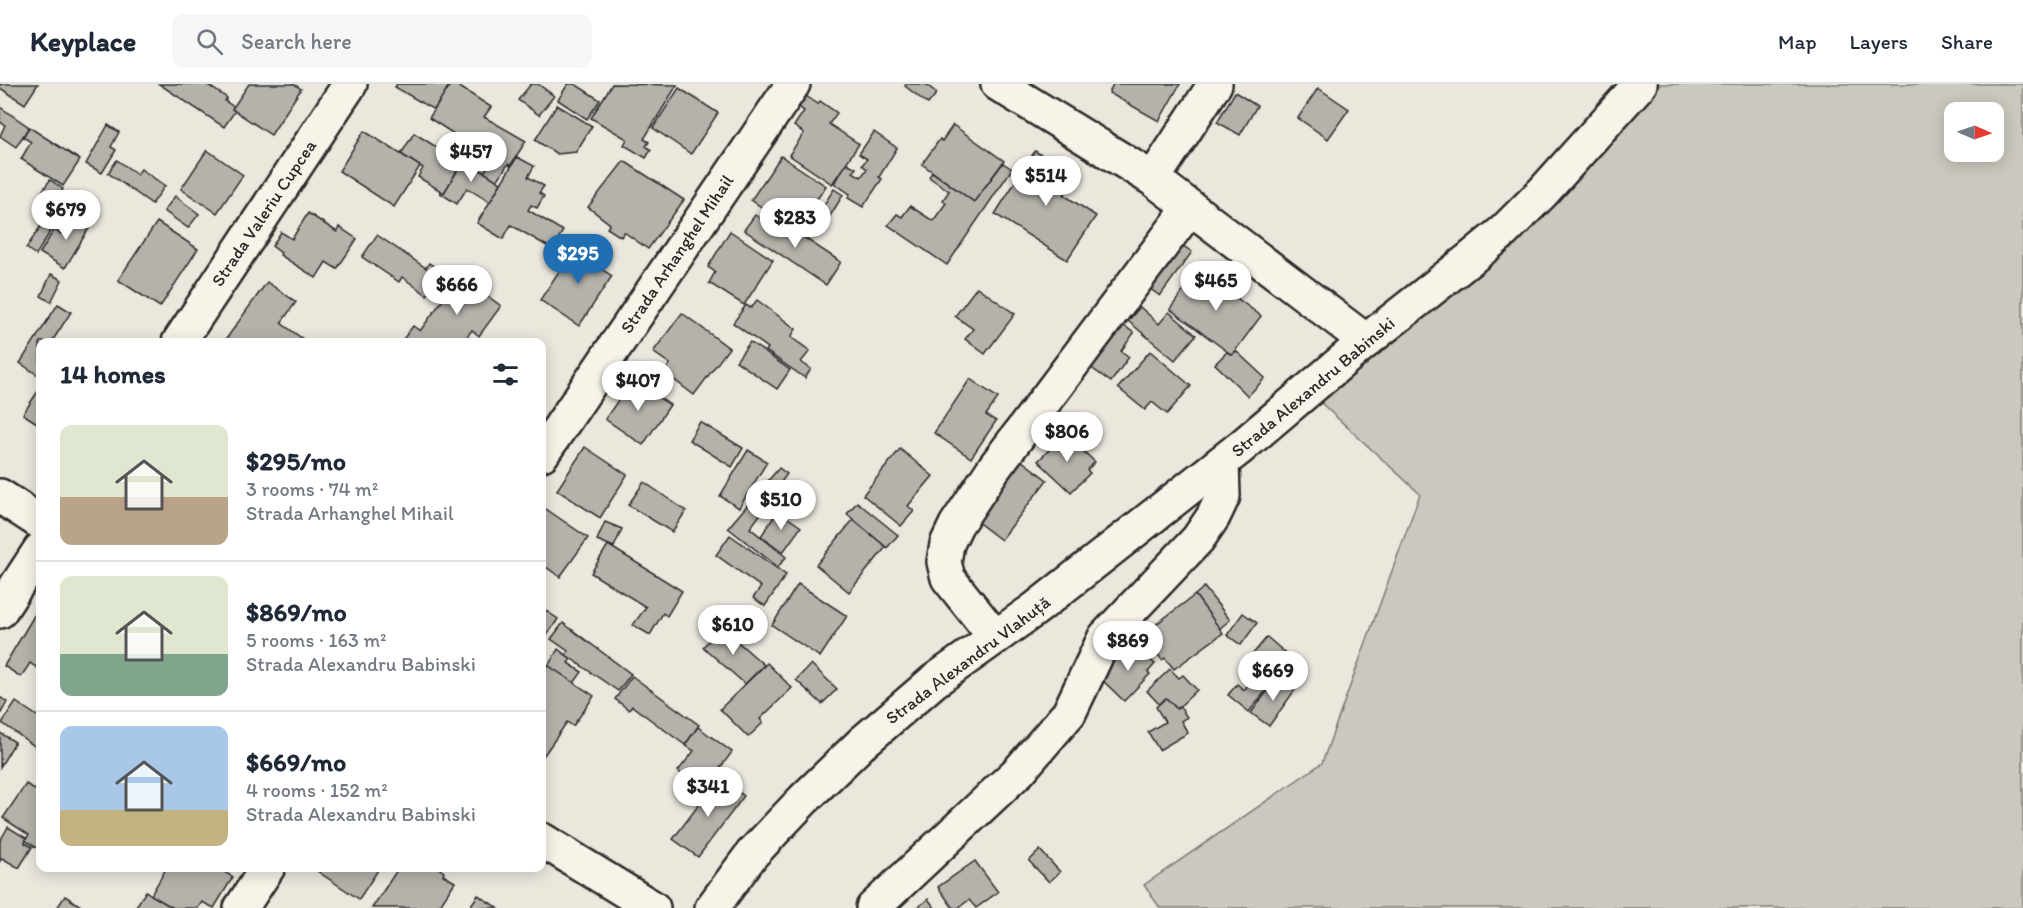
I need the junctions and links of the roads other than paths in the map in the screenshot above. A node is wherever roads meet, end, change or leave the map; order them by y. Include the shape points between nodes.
1 (350, 84) edge
2 (793, 84) edge
3 (998, 84) edge
4 (1215, 84) edge
5 (1640, 84) edge
6 (1153, 180) junction
7 (1190, 208) junction
8 (181, 338) edge
9 (1366, 341) junction
10 (546, 448) edge
11 (1222, 462) junction
12 (0, 496) edge
13 (36, 519) edge
14 (36, 556) edge
15 (0, 611) edge
16 (995, 638) junction
17 (546, 842) edge
18 (265, 872) edge
19 (241, 908) edge
20 (653, 908) edge
21 (712, 908) edge
22 (873, 908) edge

1 - 8 street, Strada Valeriu Cupcea
2 - 10 street, Strada Arhanghel Mihail
3 - 6 street
4 - 6 street
5 - 9 street, Strada Alexandru Babinski via 1503,231
6 - 7 street
7 - 9 street
7 - 16 street via 994,468 947,544 948,578
9 - 11 street, Strada Alexandru Babinski
11 - 16 street, Strada Аlexandru Vlahuță
11 - 22 street, Strada Alexandru Babinski via 1223,496 1214,518 1105,638 1069,713 1019,771
12 - 13 street
14 - 15 street
16 - 21 street, Strada Аlexandru Vlahuță via 934,681 862,743 752,854
17 - 20 street
18 - 19 street

